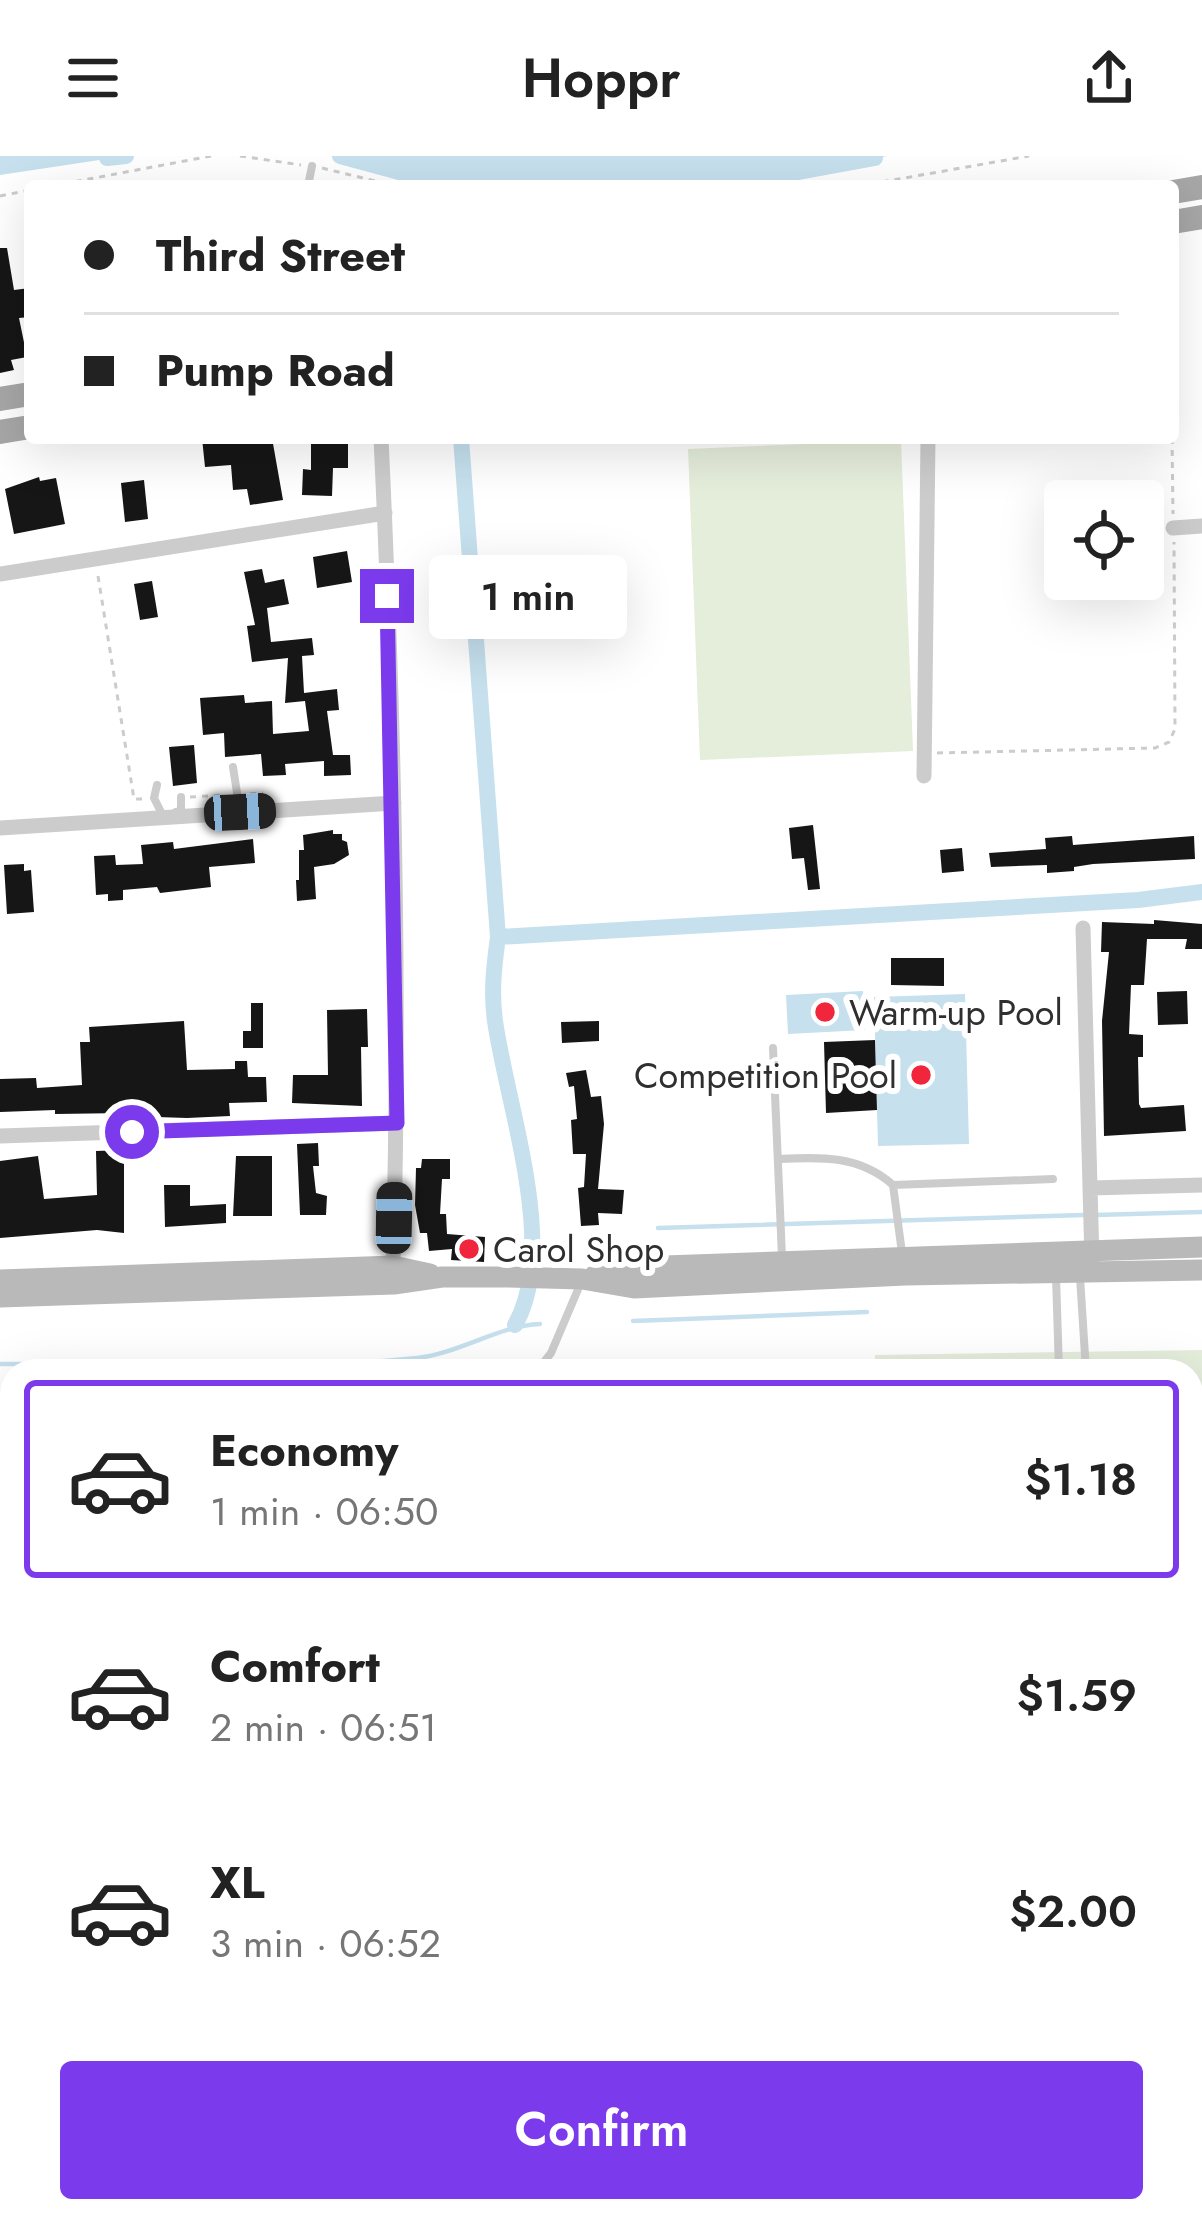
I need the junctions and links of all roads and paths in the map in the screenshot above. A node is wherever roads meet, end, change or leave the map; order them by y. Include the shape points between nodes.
1 (211, 156) edge
2 (1029, 156) edge
3 (312, 166) dead end
4 (84, 180) edge
5 (309, 180) edge
6 (893, 180) edge
7 (382, 444) edge
8 (928, 444) edge
9 (1172, 444) edge
10 (385, 512) junction
11 (1202, 526) edge
12 (1173, 528) junction
13 (94, 557) junction
14 (0, 574) edge
15 (925, 753) junction
16 (233, 766) dead end
17 (924, 776) dead end
18 (157, 785) dead end
19 (263, 793) dead end
20 (236, 794) junction
21 (181, 797) joint
22 (154, 799) junction
23 (394, 803) junction
24 (240, 812) junction
25 (163, 815) junction
26 (0, 828) edge
27 (1083, 928) dead end
28 (773, 1048) dead end
29 (397, 1123) junction
30 (0, 1136) edge
31 (778, 1160) junction
32 (1053, 1179) dead end
33 (893, 1185) junction
34 (1202, 1185) edge
35 (1090, 1188) junction
36 (1202, 1247) edge
37 (902, 1253) junction
38 (782, 1255) junction
39 (1087, 1255) junction
40 (1056, 1261) junction
41 (393, 1266) junction
42 (1202, 1270) edge
43 (448, 1277) junction
44 (576, 1279) junction
45 (0, 1280) edge
46 (0, 1298) edge
47 (546, 1359) edge
48 (1059, 1359) edge
49 (1086, 1359) edge

1 - 4 path
2 - 6 path
3 - 5 lane
7 - 10 street
8 - 15 street
9 - 12 path
10 - 13 street
10 - 23 street
11 - 12 street
12 - 15 path via 1175,729 1168,742
13 - 14 street
13 - 22 path via 134,799
15 - 17 street
16 - 20 lane
18 - 22 lane
19 - 20 path
20 - 21 path
20 - 24 lane
21 - 25 lane via 182,812
22 - 25 lane
23 - 24 street
23 - 29 street
24 - 25 street
25 - 26 street
27 - 35 street
28 - 31 lane
29 - 30 street
29 - 41 street
31 - 33 lane via 832,1157
31 - 38 lane
32 - 33 lane
33 - 37 lane
34 - 35 street
35 - 39 street
36 - 39 main road
37 - 38 main road
37 - 40 main road
38 - 44 main road
39 - 40 main road
39 - 42 main road
39 - 49 lane
40 - 44 main road via 634,1288
40 - 48 lane
41 - 43 main road
41 - 45 main road
43 - 44 main road
43 - 46 main road
44 - 47 lane

